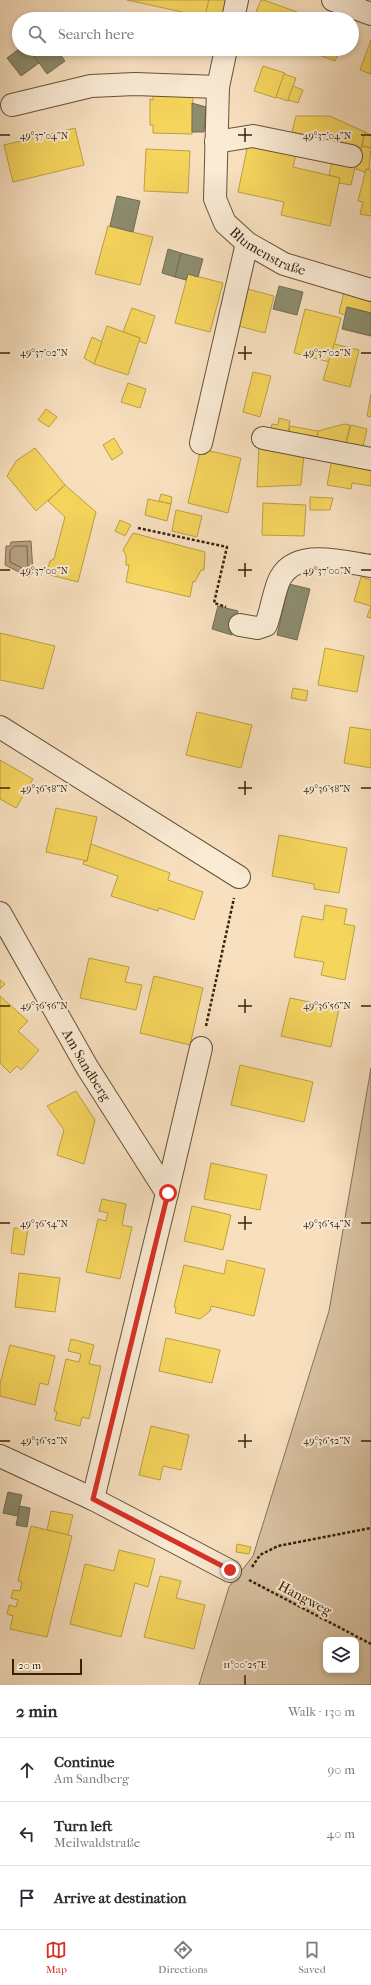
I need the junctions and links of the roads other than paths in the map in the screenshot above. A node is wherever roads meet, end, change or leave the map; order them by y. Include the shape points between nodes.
1 (237, 0) edge
2 (333, 0) edge
3 (234, 12) edge
4 (371, 14) edge
5 (225, 56) edge
6 (218, 87) junction
7 (12, 105) dead end
8 (216, 142) junction
9 (351, 156) dead end
10 (247, 243) junction
11 (371, 290) edge
12 (263, 438) dead end
13 (201, 443) dead end
14 (371, 459) edge
15 (371, 566) edge
16 (240, 625) road end
17 (0, 727) edge
18 (239, 877) road end
19 (0, 913) edge
20 (201, 1048) road end
21 (168, 1193) junction
22 (0, 1456) edge
23 (93, 1499) junction
24 (238, 1574) road end

1 - 3 street
2 - 4 street
5 - 6 street, Blumenstraße
6 - 7 street via 135,84 91,86
6 - 8 street, Blumenstraße
8 - 9 street via 253,136
8 - 10 street, Blumenstraße via 215,199 225,223
10 - 11 street, Blumenstraße via 284,264
10 - 13 street
12 - 14 street
15 - 16 street via 323,558 301,562 291,567 278,582 266,625 257,628
17 - 18 street
19 - 21 street, Am Sandberg via 87,1066
20 - 21 street
21 - 23 street
22 - 23 street
23 - 24 street

